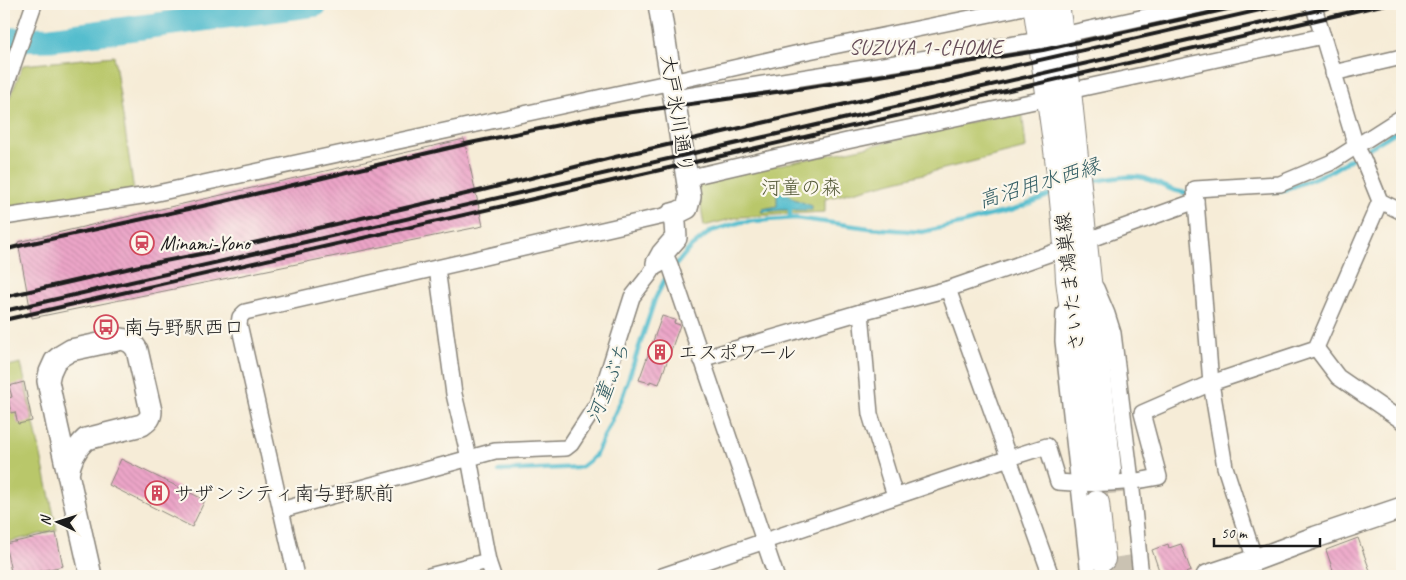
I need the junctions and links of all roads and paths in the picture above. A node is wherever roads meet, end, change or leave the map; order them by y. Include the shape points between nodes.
1 (34, 4) edge
2 (659, 4) edge
3 (1042, 4) edge
4 (1205, 4) edge
5 (1313, 4) edge
6 (1323, 36) junction
7 (1051, 38) junction
8 (1402, 58) edge
9 (1333, 73) junction
10 (673, 90) junction
11 (4, 91) edge
12 (1059, 94) junction
13 (1402, 117) edge
14 (1360, 153) junction
15 (687, 178) junction
16 (1196, 197) junction
17 (1380, 201) junction
18 (1402, 212) edge
19 (672, 214) junction
20 (4, 217) edge
21 (1076, 245) junction
22 (667, 264) junction
23 (437, 268) junction
24 (1078, 275) junction
25 (948, 289) junction
26 (861, 312) junction
27 (1316, 348) junction
28 (701, 359) junction
29 (1211, 383) junction
30 (1402, 421) edge
31 (57, 425) junction
32 (86, 439) junction
33 (470, 458) junction
34 (1009, 458) junction
35 (68, 475) junction
36 (1094, 476) junction
37 (1131, 481) junction
38 (895, 496) junction
39 (1105, 503) tunnel mouth
40 (1402, 508) edge
41 (281, 510) junction
42 (764, 542) junction
43 (1255, 560) junction
44 (488, 561) junction
45 (1104, 564) edge
46 (91, 576) edge
47 (296, 576) edge
48 (429, 576) edge
49 (494, 576) edge
50 (662, 576) edge
51 (776, 576) edge
52 (1051, 576) edge
53 (1141, 576) edge
54 (1206, 576) edge

1 - 11 street
2 - 10 street, 大戸氷川通り
3 - 7 main road, さいたま鴻巣線
3 - 10 street via 799,53
4 - 7 street
5 - 6 street
6 - 9 street
6 - 12 street
7 - 10 street
7 - 12 main road, さいたま鴻巣線
8 - 9 street
9 - 14 street
10 - 15 street, 大戸氷川通り
10 - 20 street via 148,195
12 - 15 street
12 - 21 main road, さいたま鴻巣線
13 - 14 street
14 - 16 street via 1280,184
14 - 17 street
15 - 19 street, 大戸氷川通り via 688,205
16 - 21 street
16 - 29 street
17 - 18 street
17 - 27 street
19 - 22 street via 677,235
19 - 23 street
21 - 24 main road, さいたま鴻巣線
21 - 25 street
22 - 28 street
22 - 33 street via 650,274 632,297 600,401 571,444 566,448 495,451
23 - 33 street via 454,394
23 - 41 street via 245,312 240,317
24 - 36 main road, さいたま鴻巣線
24 - 36 street via 1062,322 1063,341
24 - 37 street via 1107,314 1112,333
25 - 26 street
25 - 34 street
26 - 28 street
26 - 38 street via 870,414
27 - 29 street
27 - 30 street via 1338,376
28 - 42 street
29 - 37 street via 1142,413 1159,477
29 - 43 street via 1225,466
31 - 32 street via 74,438
31 - 32 street via 48,381 55,361 71,350 122,339 128,341 137,350 151,416 142,425
31 - 35 street
32 - 35 street via 70,462
33 - 41 street
33 - 44 street
34 - 36 street via 1048,446 1058,482
34 - 38 street
34 - 52 street
35 - 46 street
36 - 37 street
36 - 45 street
37 - 53 street
38 - 42 street
39 - 45 main road
40 - 43 street
41 - 47 street
42 - 50 street
42 - 51 street
43 - 54 street
44 - 48 street
44 - 49 street

